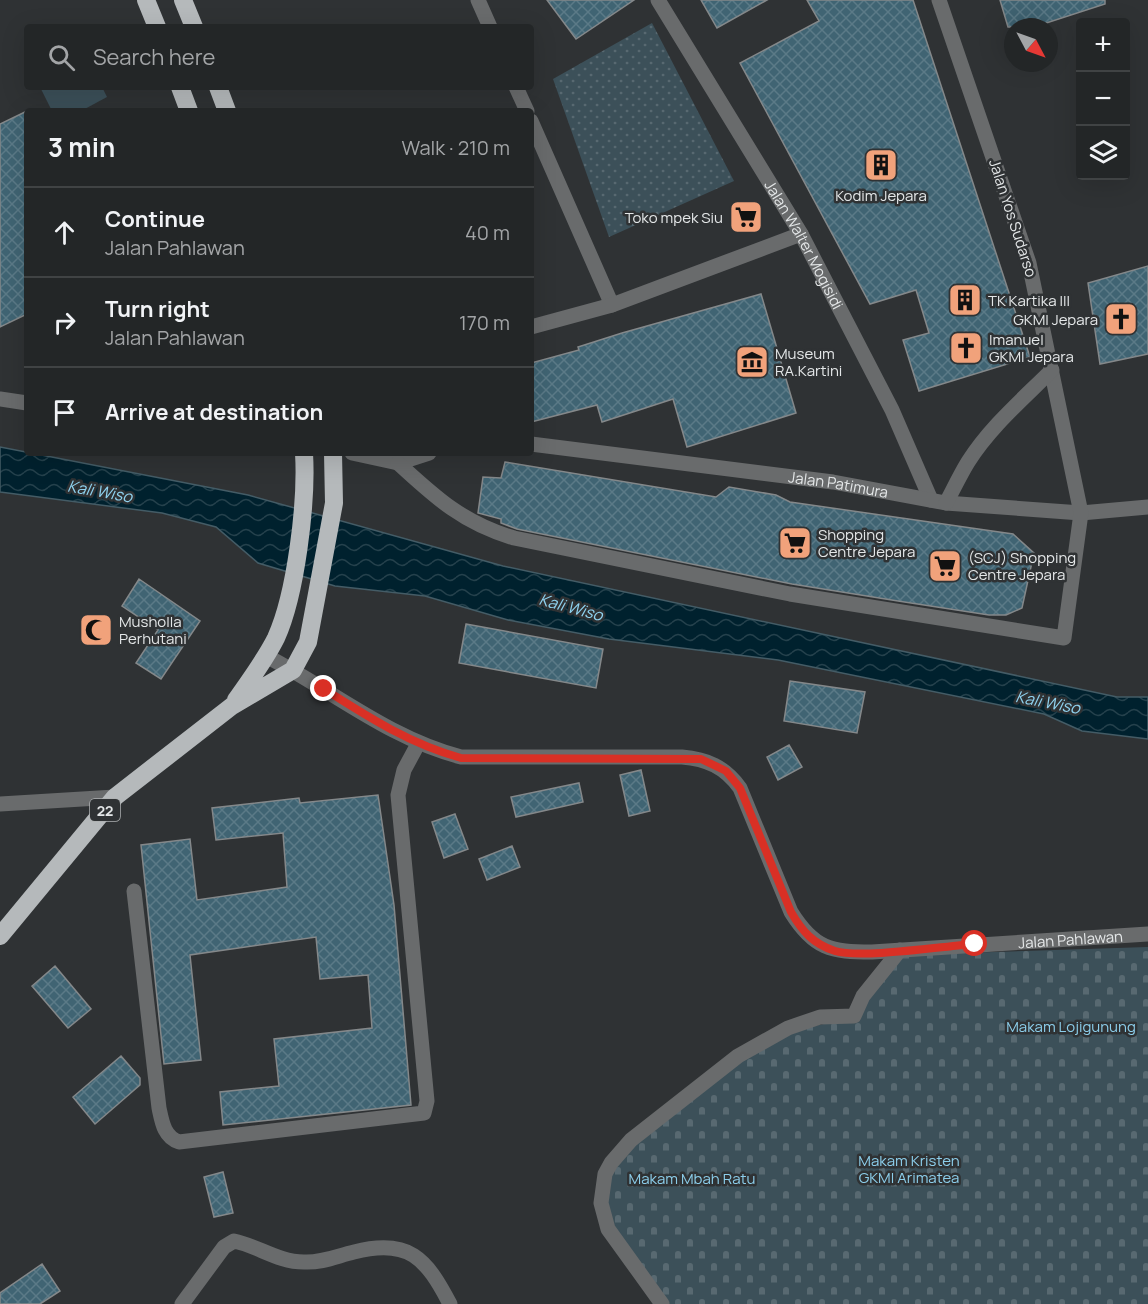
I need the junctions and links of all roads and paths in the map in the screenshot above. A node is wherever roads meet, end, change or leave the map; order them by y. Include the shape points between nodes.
1 (147, 0) edge
2 (183, 0) edge
3 (478, 0) edge
4 (658, 0) edge
5 (939, 0) edge
6 (156, 24) edge
7 (193, 24) edge
8 (489, 24) edge
9 (181, 90) edge
10 (219, 90) edge
11 (517, 90) edge
12 (188, 108) edge
13 (226, 108) edge
14 (526, 108) edge
15 (534, 128) edge
16 (801, 234) junction
17 (612, 304) junction
18 (534, 326) edge
19 (1052, 370) junction
20 (0, 399) edge
21 (24, 403) edge
22 (534, 444) edge
23 (304, 456) edge
24 (333, 456) edge
25 (366, 456) edge
26 (420, 456) edge
27 (398, 463) junction
28 (931, 500) junction
29 (946, 503) junction
30 (1148, 507) edge
31 (1081, 513) junction
32 (266, 656) junction
33 (293, 670) junction
34 (232, 706) junction
35 (418, 744) junction
36 (115, 797) junction
37 (0, 804) edge
38 (134, 891) dead end
39 (1148, 934) edge
40 (0, 936) edge
41 (900, 950) junction
42 (182, 1304) edge
43 (450, 1304) edge
44 (662, 1304) edge

1 - 6 highway
2 - 7 highway
3 - 8 street
4 - 16 street, Jalan Walter Mogisidi
5 - 19 street, Jalan Yos Sudarso via 1029,263
9 - 12 highway
10 - 13 highway
11 - 14 street
15 - 17 street
16 - 17 street
16 - 28 street, Jalan Walter Mogisidi via 892,410
17 - 18 street
19 - 29 street via 1001,420 968,462
19 - 31 street, Jalan Yos Sudarso
20 - 21 street
22 - 28 street, Jalan Patimura via 811,478
23 - 32 highway, 22 via 305,496 287,609
24 - 33 highway via 334,503 313,616 308,642
25 - 27 street
26 - 27 street
27 - 31 street, Jalan Yos Sudarso via 456,513 488,531 514,538 790,594 1064,638
28 - 29 street, Jalan Patimura
29 - 31 street, Jalan Patimura
30 - 31 street, Jalan Patimura
32 - 33 street, Jalan Pahlawan
32 - 34 highway, 22
33 - 34 highway, 22
33 - 35 street, Jalan Pahlawan
34 - 36 highway, 22
35 - 38 street via 404,770 398,795 427,1101 424,1113 178,1142 171,1139 159,1108
35 - 41 street, Jalan Pahlawan via 461,758 682,757 707,761 726,771 740,788 802,931 837,952
36 - 37 street
36 - 40 highway, 22
39 - 41 street, Jalan Pahlawan
41 - 44 street via 863,996 854,1016 809,1020 738,1056 631,1140 611,1163 605,1174 601,1203 608,1229
42 - 43 street via 224,1247 234,1241 266,1254 303,1262 322,1262 355,1251 392,1246 422,1260 432,1270

